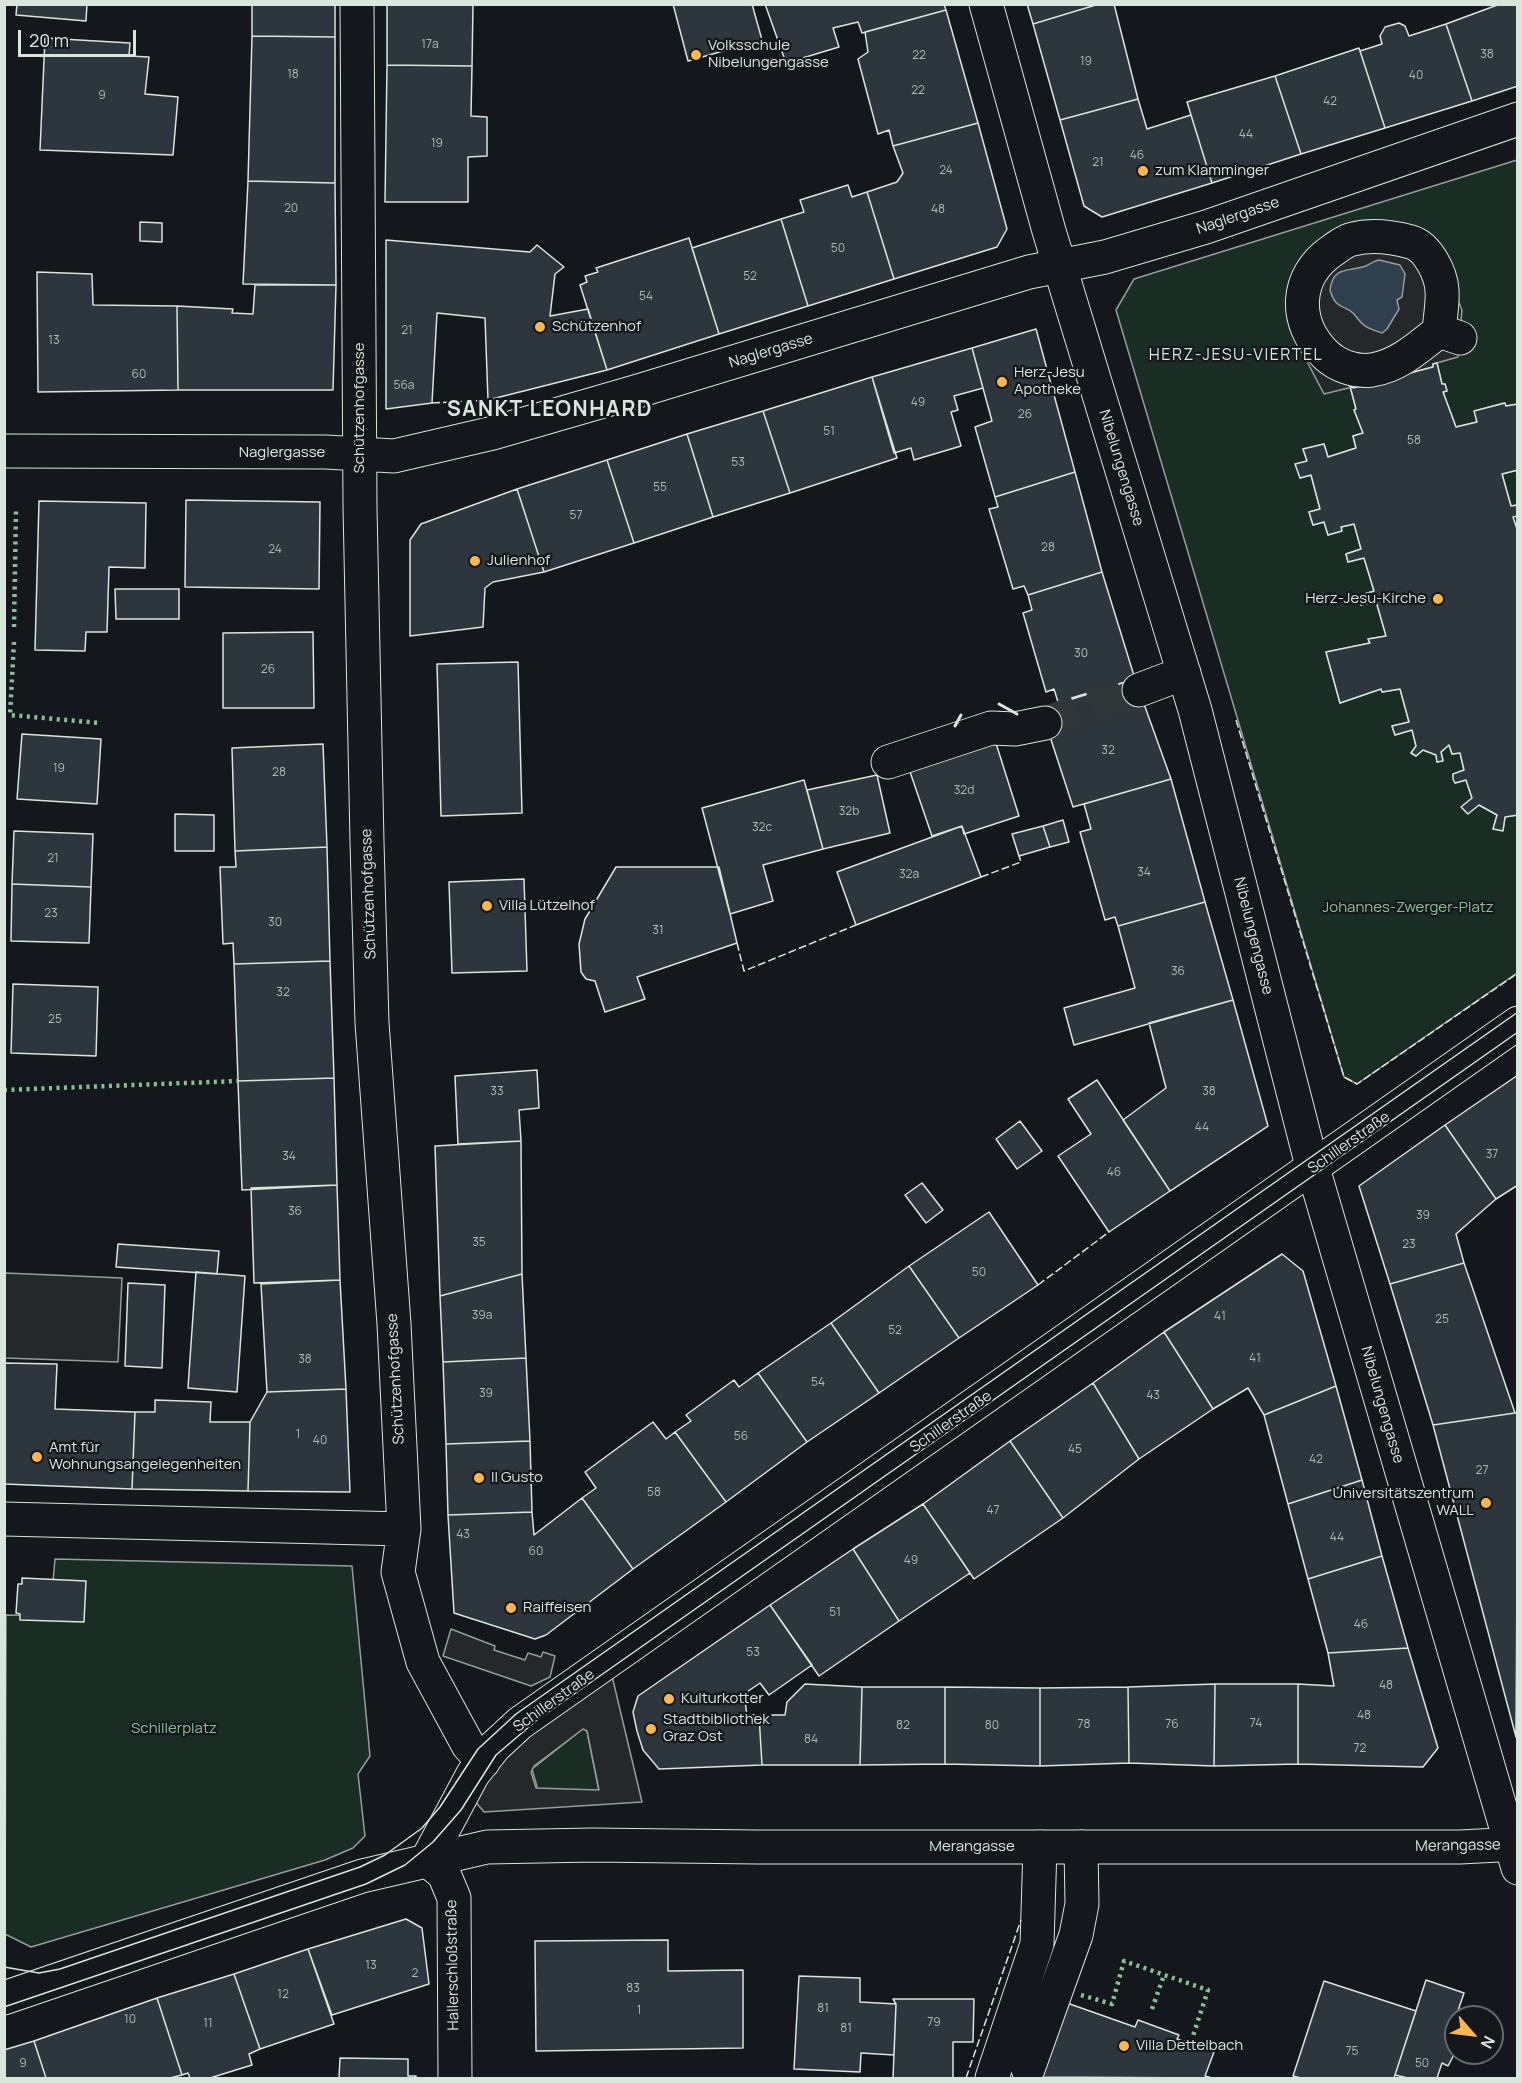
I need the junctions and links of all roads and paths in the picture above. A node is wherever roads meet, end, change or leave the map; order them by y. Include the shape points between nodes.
1 (357, 4) edge
2 (986, 4) edge
3 (1518, 119) edge
4 (1060, 266) junction
5 (1394, 370) joint
6 (4, 451) edge
7 (360, 455) junction
8 (1184, 673) junction
9 (1139, 690) tunnel mouth
10 (1045, 723) tunnel mouth
11 (888, 762) dead end
12 (1518, 1023) edge
13 (1313, 1168) junction
14 (4, 1519) edge
15 (404, 1529) junction
16 (483, 1762) junction
17 (1040, 1847) junction
18 (1082, 1847) junction
19 (1515, 1852) edge
20 (428, 1860) junction
21 (4, 1998) edge
22 (1028, 2069) dead end
23 (454, 2079) edge
24 (992, 2079) edge

1 - 7 street, Schützenhofgasse
2 - 4 street, Nibelungengasse
3 - 4 street, Naglergasse via 1206,227
4 - 7 street, Naglergasse via 1029,272 493,433 394,456
4 - 8 street, Nibelungengasse
5 - 5 street via 1449,335 1442,289 1433,262 1419,240 1349,234 1300,274 1301,310 1315,358 1344,368
6 - 7 street, Naglergasse
7 - 15 street, Schützenhofgasse via 372,1023
8 - 9 street
8 - 13 street, Nibelungengasse
10 - 11 street via 1015,729 991,728
12 - 13 street, Schillerstraße
13 - 16 street, Schillerstraße via 536,1712 494,1747
13 - 19 street, Nibelungengasse
14 - 15 street
15 - 16 street, Schützenhofgasse via 398,1572 423,1662 468,1745
16 - 20 street, Schillerstraße via 465,1786
17 - 18 street, Merangasse
17 - 20 street, Merangasse via 537,1845 487,1847
17 - 24 street via 1037,1944
18 - 19 street, Merangasse
18 - 22 street via 1083,1904 1076,1935
20 - 21 street via 362,1876
20 - 23 street, Hallerschloßstraße via 444,1874 454,1898

